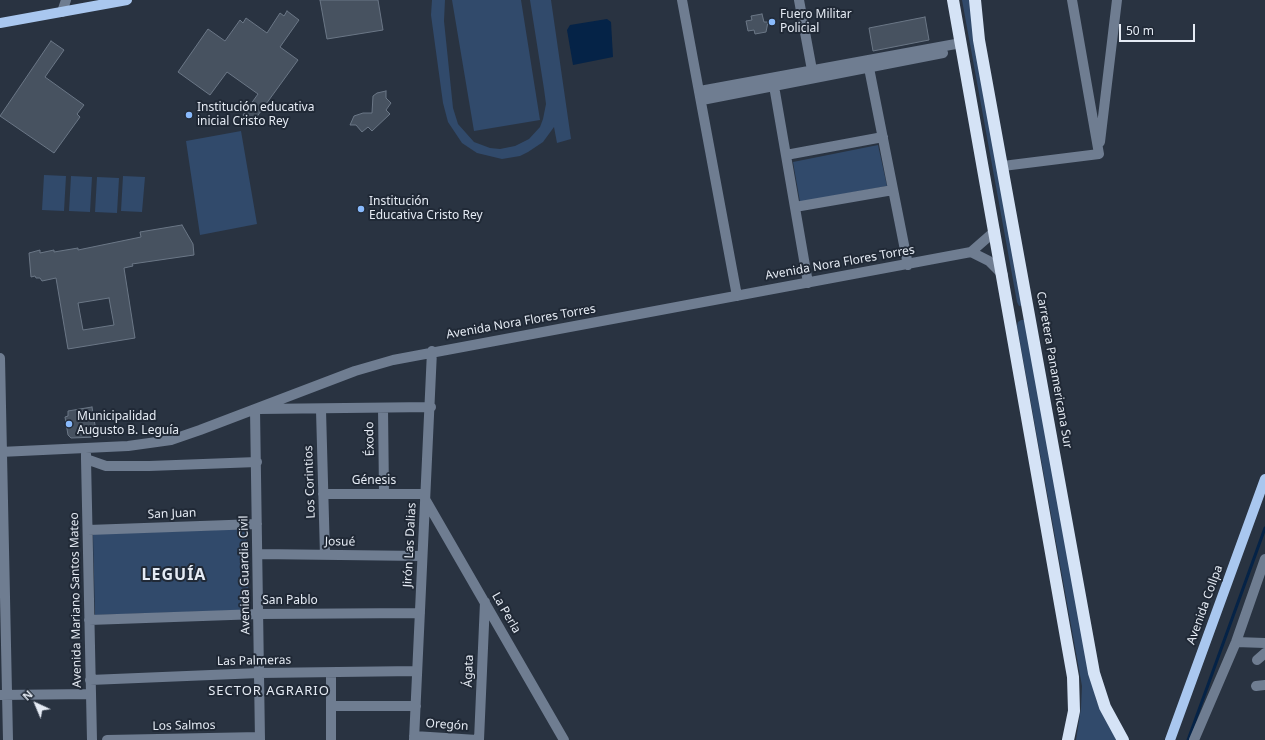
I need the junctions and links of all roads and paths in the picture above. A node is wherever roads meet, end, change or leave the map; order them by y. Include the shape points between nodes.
1 (66, 0) edge
2 (127, 0) edge
3 (682, 0) edge
4 (799, 0) edge
5 (954, 0) edge
6 (975, 0) edge
7 (1072, 0) edge
8 (1117, 0) edge
9 (62, 12) junction
10 (0, 23) edge
11 (962, 46) junction
12 (869, 68) junction
13 (812, 70) junction
14 (774, 86) junction
15 (701, 95) junction
16 (883, 136) junction
17 (1099, 154) junction
18 (786, 155) junction
19 (1003, 166) junction
20 (893, 190) junction
21 (795, 208) junction
22 (995, 231) junction
23 (971, 252) junction
24 (908, 264) junction
25 (1003, 276) junction
26 (808, 283) junction
27 (737, 296) junction
28 (1029, 311) junction
29 (1010, 314) junction
30 (432, 351) junction
31 (0, 358) edge
32 (431, 407) junction
33 (383, 408) junction
34 (255, 409) junction
35 (321, 410) junction
36 (85, 448) junction
37 (1, 452) edge
38 (86, 459) junction
39 (257, 462) junction
40 (1265, 479) edge
41 (324, 494) junction
42 (384, 494) junction
43 (425, 497) junction
44 (257, 524) junction
45 (88, 530) junction
46 (258, 554) junction
47 (325, 554) junction
48 (422, 556) junction
49 (1265, 559) edge
50 (485, 602) junction
51 (420, 613) junction
52 (258, 614) junction
53 (89, 620) junction
54 (1236, 642) junction
55 (1265, 643) edge
56 (1265, 653) edge
57 (1257, 660) dead end
58 (417, 671) junction
59 (259, 673) junction
60 (331, 673) junction
61 (90, 680) junction
62 (91, 694) junction
63 (4, 695) edge
64 (331, 706) junction
65 (416, 706) junction
66 (414, 738) edge
67 (260, 739) edge
68 (8, 740) edge
69 (92, 740) edge
70 (108, 740) edge
71 (331, 740) edge
72 (478, 740) edge
73 (564, 740) edge
74 (1068, 740) edge
75 (1123, 740) edge
76 (1170, 740) edge
77 (1194, 740) edge

1 - 9 street
2 - 9 main road
3 - 15 street
4 - 13 street
5 - 11 highway
6 - 19 highway, Carretera Panamericana Sur via 979,40
7 - 17 street
8 - 17 street
9 - 10 main road
11 - 12 street
11 - 13 street
11 - 22 highway
12 - 14 street
12 - 16 street
13 - 15 street
14 - 15 street
14 - 18 street
15 - 27 street
16 - 18 street
16 - 20 street
17 - 19 street
18 - 21 street
19 - 28 highway, Carretera Panamericana Sur
20 - 21 street
20 - 24 street
21 - 26 street
22 - 23 street, Avenida Nora Flores Torres
22 - 25 highway
23 - 24 street, Avenida Nora Flores Torres
23 - 25 street via 989,261
24 - 26 street, Avenida Nora Flores Torres
25 - 29 highway
26 - 27 street, Avenida Nora Flores Torres
27 - 30 street, Avenida Nora Flores Torres
28 - 29 highway
28 - 75 highway, Carretera Panamericana Sur via 1094,673 1105,707
29 - 74 highway via 1073,678 1074,711
30 - 32 street, Jirón Las Dalias
30 - 34 street, Avenida Nora Flores Torres via 355,371
31 - 37 street
32 - 33 street
32 - 43 street, Jirón Las Dalias
33 - 35 street
33 - 42 street, Éxodo
34 - 35 street
34 - 36 street, Avenida Nora Flores Torres via 171,440
34 - 39 street, Avenida Guardia Civil
35 - 41 street, Los Corintios
36 - 37 street, Avenida Nora Flores Torres
36 - 38 street
37 - 63 street
38 - 39 street via 112,466
38 - 45 street, Avenida Mariano Santos Mateo
39 - 44 street, Avenida Guardia Civil
40 - 76 main road, Avenida Collpa
41 - 42 street, Génesis
41 - 47 street, Los Corintios
42 - 43 street, Génesis
43 - 48 street, Jirón Las Dalias
43 - 50 street, La Perla
44 - 45 street, San Juan
44 - 46 street, Avenida Guardia Civil
45 - 53 street, Avenida Mariano Santos Mateo
46 - 47 street, Josué
46 - 52 street, Avenida Guardia Civil
47 - 48 street, Josué
48 - 51 street, Jirón Las Dalias
49 - 54 street
50 - 72 street, Ágata
50 - 73 street, La Perla
51 - 52 street, San Pablo
51 - 58 street, Jirón Las Dalias
52 - 53 street, San Pablo
52 - 59 street, Avenida Guardia Civil
53 - 61 street, Avenida Mariano Santos Mateo
54 - 55 street
54 - 77 street
56 - 57 street
58 - 60 street, Las Palmeras
58 - 65 street, Jirón Las Dalias
59 - 60 street, Las Palmeras
59 - 61 street, Las Palmeras
59 - 67 street, Avenida Guardia Civil
60 - 64 street
61 - 62 street, Avenida Mariano Santos Mateo
62 - 63 street
62 - 69 street, Avenida Mariano Santos Mateo
63 - 68 street
64 - 65 street
64 - 71 street
65 - 66 street, Jirón Las Dalias
66 - 72 street, Oregón
67 - 70 street, Los Salmos

